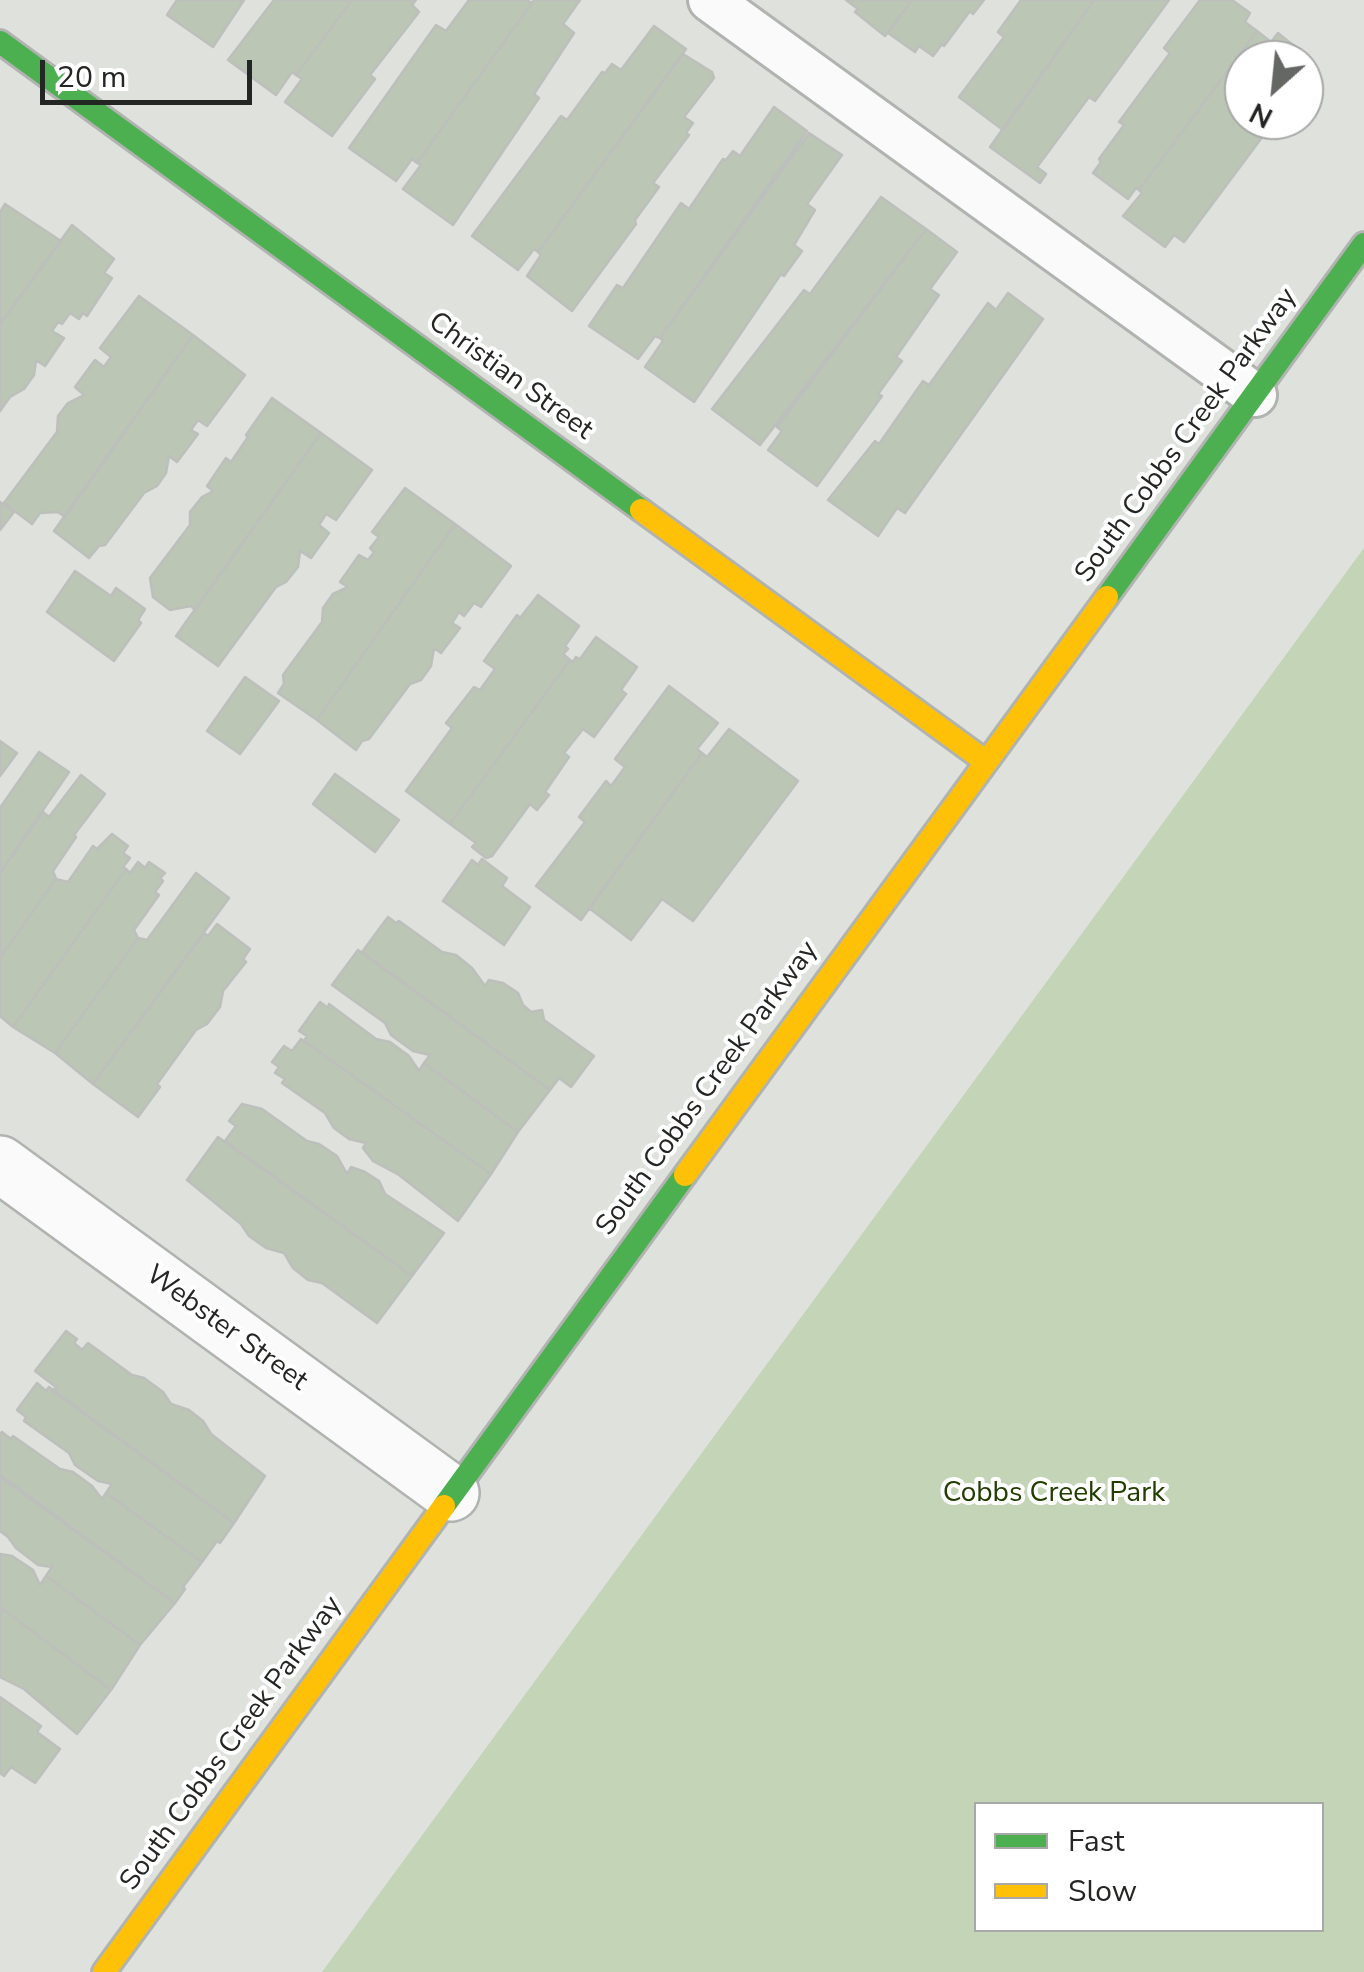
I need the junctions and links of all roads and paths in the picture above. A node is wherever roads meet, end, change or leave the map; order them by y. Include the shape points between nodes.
1 (710, 0) edge
2 (0, 42) edge
3 (1364, 244) edge
4 (1255, 396) junction
5 (985, 761) junction
6 (0, 1164) edge
7 (452, 1493) junction
8 (104, 1972) edge

1 - 4 lane
2 - 5 main road, Christian Street
3 - 4 main road, South Cobbs Creek Parkway
4 - 5 main road, South Cobbs Creek Parkway
5 - 7 main road, South Cobbs Creek Parkway
6 - 7 street, Webster Street
7 - 8 main road, South Cobbs Creek Parkway

